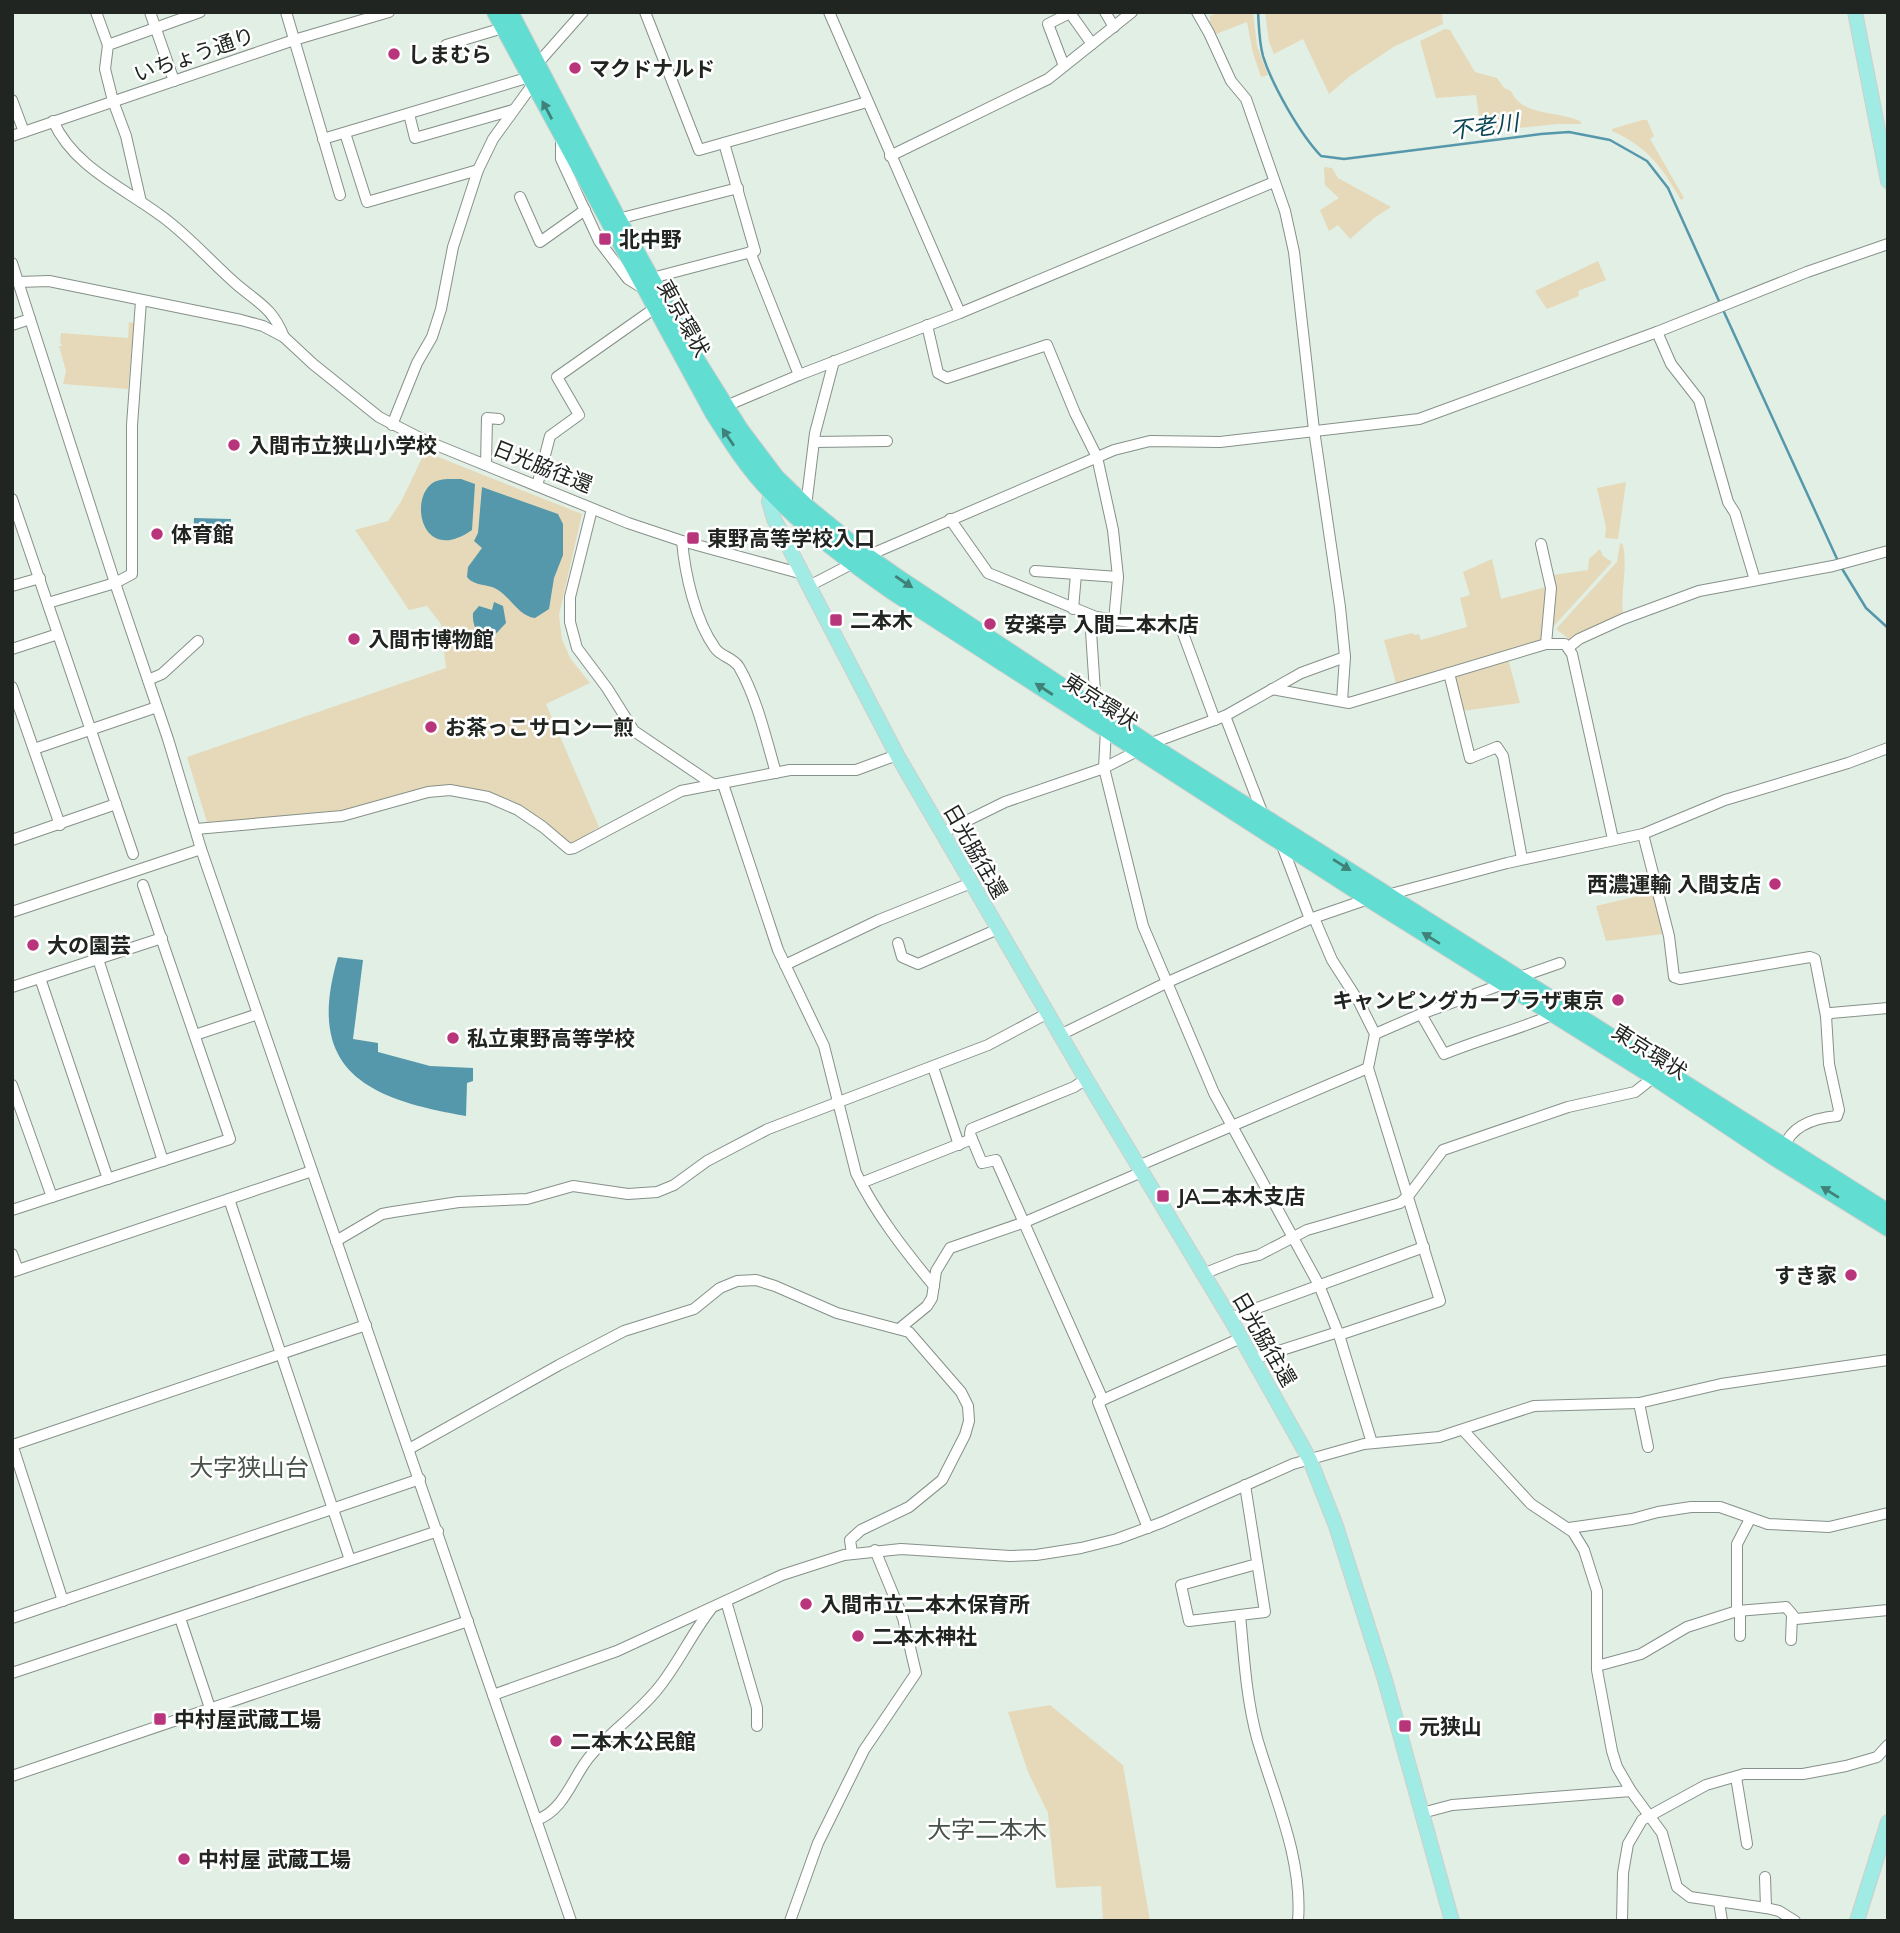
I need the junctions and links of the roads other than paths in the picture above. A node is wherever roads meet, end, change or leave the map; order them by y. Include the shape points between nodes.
1 (96, 12) edge
2 (150, 12) edge
3 (200, 12) edge
4 (286, 12) edge
5 (389, 12) edge
6 (495, 12) edge
7 (510, 12) edge
8 (583, 12) edge
9 (645, 12) edge
10 (828, 12) edge
11 (1105, 12) edge
12 (1132, 12) edge
13 (1197, 12) edge
14 (1856, 12) edge
15 (1114, 27) junction
16 (155, 28) junction
17 (503, 28) junction
18 (294, 40) junction
19 (1092, 44) junction
20 (108, 45) junction
21 (446, 45) dead end
22 (1064, 66) junction
23 (534, 75) junction
24 (174, 81) junction
25 (12, 100) edge
26 (113, 101) junction
27 (867, 102) junction
28 (513, 110) junction
29 (408, 114) junction
30 (53, 121) junction
31 (24, 132) junction
32 (345, 133) junction
33 (12, 136) edge
34 (561, 137) junction
35 (323, 139) junction
36 (724, 143) junction
37 (890, 156) junction
38 (478, 170) junction
39 (1888, 181) edge
40 (1274, 182) junction
41 (737, 188) junction
42 (340, 195) dead end
43 (520, 197) dead end
44 (141, 202) junction
45 (585, 210) junction
46 (618, 219) junction
47 (1888, 244) edge
48 (750, 252) junction
49 (12, 263) edge
50 (19, 282) junction
51 (648, 284) junction
52 (141, 300) junction
53 (654, 309) junction
54 (960, 313) junction
55 (30, 319) junction
56 (12, 325) edge
57 (927, 326) junction
58 (1657, 332) junction
59 (284, 337) junction
60 (834, 361) junction
61 (799, 375) junction
62 (726, 406) junction
63 (499, 419) dead end
64 (392, 425) junction
65 (1314, 430) junction
66 (887, 441) dead end
67 (814, 442) junction
68 (1097, 457) junction
69 (486, 465) junction
70 (773, 484) junction
71 (537, 486) junction
72 (12, 499) edge
73 (806, 506) junction
74 (593, 509) junction
75 (950, 519) junction
76 (682, 541) junction
77 (1541, 544) dead end
78 (1888, 551) edge
79 (867, 556) junction
80 (852, 564) junction
81 (1035, 570) dead end
82 (1076, 574) junction
83 (1118, 577) junction
84 (40, 578) junction
85 (806, 580) junction
86 (1755, 580) junction
87 (115, 583) junction
88 (12, 586) edge
89 (48, 603) junction
90 (1073, 609) junction
91 (1090, 616) junction
92 (1114, 621) junction
93 (58, 634) junction
94 (198, 641) dead end
95 (1546, 644) junction
96 (1569, 647) junction
97 (12, 649) edge
98 (1345, 657) junction
99 (1450, 673) junction
100 (148, 680) junction
101 (12, 687) edge
102 (1272, 689) junction
103 (1342, 701) junction
104 (157, 707) junction
105 (1096, 707) junction
106 (1220, 718) junction
107 (1106, 729) junction
108 (91, 730) junction
109 (1144, 747) junction
110 (1888, 748) edge
111 (34, 749) junction
112 (897, 755) junction
113 (1104, 768) junction
114 (776, 773) junction
115 (718, 785) junction
116 (116, 804) junction
117 (1264, 817) junction
118 (60, 825) junction
119 (196, 829) junction
120 (942, 833) junction
121 (1643, 834) junction
122 (1613, 839) junction
123 (12, 840) edge
124 (1280, 842) junction
125 (201, 849) junction
126 (133, 854) dead end
127 (1522, 859) junction
128 (971, 883) junction
129 (143, 885) dead end
130 (1389, 895) junction
131 (1369, 899) junction
132 (12, 912) edge
133 (1312, 919) junction
134 (998, 929) junction
135 (162, 938) junction
136 (898, 943) dead end
137 (98, 959) junction
138 (1560, 963) dead end
139 (785, 965) junction
140 (40, 978) junction
141 (1510, 981) junction
142 (1168, 982) junction
143 (12, 987) edge
144 (1888, 1008) edge
145 (1048, 1013) junction
146 (258, 1014) junction
147 (1421, 1014) junction
148 (1552, 1015) junction
149 (1826, 1016) junction
150 (1375, 1034) junction
151 (195, 1035) junction
152 (1060, 1035) junction
153 (933, 1067) junction
154 (1368, 1068) junction
155 (1654, 1077) junction
156 (1086, 1079) junction
157 (12, 1085) edge
158 (839, 1102) junction
159 (1231, 1128) junction
160 (972, 1139) junction
161 (959, 1144) junction
162 (1784, 1147) junction
163 (163, 1161) junction
164 (1140, 1169) junction
165 (312, 1171) junction
166 (108, 1178) junction
167 (861, 1183) junction
168 (1409, 1195) junction
169 (52, 1197) junction
170 (229, 1199) junction
171 (12, 1210) edge
172 (1888, 1212) edge
173 (1025, 1222) junction
174 (1888, 1228) edge
175 (1292, 1238) junction
176 (336, 1241) junction
177 (1424, 1247) junction
178 (12, 1254) edge
179 (15, 1271) edge
180 (1203, 1274) junction
181 (1319, 1285) junction
182 (934, 1286) junction
183 (1230, 1318) junction
184 (366, 1325) junction
185 (900, 1329) junction
186 (1339, 1333) junction
187 (1241, 1338) junction
188 (281, 1354) junction
189 (1254, 1359) junction
190 (1888, 1360) edge
191 (1103, 1400) junction
192 (1639, 1403) junction
193 (1462, 1430) junction
194 (1372, 1443) junction
195 (13, 1444) edge
196 (1648, 1447) dead end
197 (409, 1449) junction
198 (1310, 1460) junction
199 (420, 1479) junction
200 (1245, 1485) junction
201 (333, 1510) junction
202 (1888, 1513) edge
203 (1750, 1519) junction
204 (1148, 1528) junction
205 (1569, 1528) junction
206 (438, 1531) junction
207 (875, 1550) junction
208 (852, 1553) junction
209 (350, 1560) junction
210 (1257, 1564) junction
211 (63, 1601) junction
212 (726, 1601) junction
213 (713, 1607) junction
214 (1739, 1611) junction
215 (1888, 1611) edge
216 (1240, 1615) junction
217 (1792, 1616) junction
218 (12, 1618) edge
219 (180, 1618) junction
220 (468, 1620) junction
221 (1740, 1636) dead end
222 (1791, 1640) dead end
223 (1597, 1666) junction
224 (12, 1673) edge
225 (493, 1695) junction
226 (211, 1708) junction
227 (757, 1726) dead end
228 (1888, 1745) edge
229 (12, 1776) edge
230 (1736, 1777) junction
231 (1631, 1791) junction
232 (1422, 1813) junction
233 (1650, 1816) junction
234 (536, 1820) junction
235 (1888, 1822) edge
236 (1746, 1844) dead end
237 (1765, 1877) dead end
238 (1719, 1902) junction
239 (1766, 1908) junction
240 (570, 1921) edge
241 (790, 1921) edge
242 (1298, 1921) edge
243 (1452, 1921) edge
244 (1622, 1921) edge
245 (1722, 1921) edge
246 (1795, 1921) edge
247 (1857, 1921) edge

1 - 20 street
2 - 16 street
3 - 16 street
4 - 18 street
5 - 18 street, いちょう通り
6 - 17 highway, 東京環状
7 - 23 highway, 東京環状
8 - 23 street
9 - 36 street via 699,150
10 - 27 street
11 - 15 street
12 - 15 street
13 - 40 street via 1231,81 1245,99
14 - 39 main road
15 - 19 street
16 - 20 street
16 - 24 street
17 - 21 street
17 - 23 highway, 東京環状
18 - 24 street, いちょう通り
18 - 35 street
19 - 22 street
19 - 22 street via 1070,13 1048,24
20 - 26 street via 105,69
22 - 37 street via 1048,79
23 - 28 street
23 - 29 street
34 -> 23 highway, 東京環状
23 - 46 highway, 東京環状
24 - 26 street, いちょう通り
25 - 31 street
26 - 30 street, いちょう通り
26 - 44 street via 127,136
27 - 36 street
27 - 37 street
28 - 29 street via 415,138
28 - 38 street
29 - 32 street
30 - 31 street, いちょう通り
30 - 44 street via 82,161
31 - 33 street, いちょう通り
32 - 35 street
32 - 38 street via 367,202
34 - 45 street via 561,159
34 - 51 highway, 東京環状
35 - 42 street
36 - 41 street
37 - 54 street
38 - 64 street via 453,247 432,337 416,362
40 - 54 street
40 - 65 street via 1294,252
41 - 46 street
41 - 48 street via 755,251
43 - 45 street via 540,242
44 - 59 street via 272,313
45 - 51 street via 599,241 628,279
46 - 51 highway, 東京環状
47 - 58 street
48 - 51 street
48 - 61 street
49 - 50 street
50 - 52 street, 日光脇往還 via 49,281
50 - 55 street
51 - 53 highway, 東京環状
51 - 62 highway, 東京環状
52 - 59 street, 日光脇往還 via 241,320
52 - 87 street via 132,425 132,574
70 -> 53 highway, 東京環状 via 730,439
53 - 71 street via 557,377 579,415 550,436
54 - 57 street
55 - 56 street
55 - 87 street
57 - 60 street
57 - 68 street via 938,373 947,378 1047,345
58 - 65 street via 1419,419
58 - 86 street via 1671,364 1699,400
59 - 64 street, 日光脇往還
60 - 61 street
60 - 67 street
61 - 62 street
62 - 70 highway, 東京環状
63 - 69 street via 487,418
64 - 69 street, 日光脇往還
65 - 68 street via 1220,442 1150,441
65 - 98 street
66 - 67 street
67 - 73 street
68 - 75 street
68 - 83 street via 1114,530
69 - 71 street, 日光脇往還
70 - 73 highway, 東京環状
70 - 80 highway, 東京環状
70 - 85 main road via 769,502 774,520
71 - 74 street, 日光脇往還
72 - 84 street
73 - 79 highway, 東京環状
74 - 76 street, 日光脇往還
74 - 115 street via 570,597 577,648 634,731
75 - 79 street
75 - 90 street via 988,573
76 - 85 street, 日光脇往還
76 - 114 street via 694,603 717,651 739,668
77 - 95 street via 1551,588
78 - 86 street
79 - 80 street
79 -> 105 highway, 東京環状
80 - 85 street
107 -> 80 highway, 東京環状
81 - 82 street
82 - 83 street
82 - 90 street
83 - 92 street
84 - 88 street
84 - 89 street
85 - 112 main road, 日光脇往還
86 - 96 street via 1699,591 1623,619
87 - 89 street
87 - 100 street
89 - 93 street
90 - 91 street
91 - 92 street
91 - 105 street
92 - 106 street via 1169,623 1181,628
93 - 97 street
93 - 108 street
94 - 100 street via 162,674
95 - 96 street
95 - 99 street
96 - 122 street
98 - 102 street
98 - 103 street
99 - 103 street
99 - 127 street via 1470,758 1497,747 1503,756
100 - 104 street
101 - 111 street
102 - 103 street
102 - 106 street
104 - 108 street
104 - 119 street
105 - 109 highway, 東京環状
106 - 109 street
106 - 117 street
107 - 109 highway, 東京環状
107 - 113 street
108 - 111 street
108 - 116 street
109 - 113 street
109 - 117 highway, 東京環状
109 - 124 highway, 東京環状
110 - 121 street via 1725,800
111 - 118 street
112 - 114 street via 856,770
112 - 120 main road, 日光脇往還
113 - 120 street via 1005,802
113 - 142 street via 1143,926
114 - 115 street
115 - 119 street via 681,791 569,849 517,810 488,797 450,790 342,817
115 - 139 street
116 - 118 street
116 - 126 street
117 -> 130 highway, 東京環状
118 - 123 street
119 - 125 street
120 - 128 main road, 日光脇往還
121 - 122 street
121 - 149 street via 1669,936 1674,977 1810,957 1815,959
122 - 127 street
124 - 131 highway, 東京環状
124 - 133 street
125 - 132 street
125 - 146 street
127 - 130 street
128 - 134 main road, 日光脇往還
128 - 139 street
129 - 135 street
130 - 131 street
130 - 141 highway, 東京環状
131 - 133 street
141 -> 131 highway, 東京環状
133 - 142 street
133 - 150 street
134 - 136 street via 918,964 902,957
134 - 145 main road, 日光脇往還
135 - 137 street
135 - 151 street
137 - 140 street
137 - 163 street
138 - 141 street
139 - 158 street via 824,1046
140 - 143 street
140 - 166 street
141 - 147 street
141 - 148 highway, 東京環状
141 - 162 highway, 東京環状
142 - 152 street
142 - 159 street
144 - 149 street
145 - 152 main road, 日光脇往還
145 - 153 street
146 - 151 street
146 - 165 street
147 - 148 street via 1444,1054
147 - 150 street
148 - 155 highway, 東京環状
149 - 162 street via 1829,1065 1839,1110 1837,1115 1795,1129
150 - 154 street
151 - 163 street via 230,1139
152 - 156 main road, 日光脇往還
153 - 158 street
153 - 161 street
154 - 159 street
154 - 168 street
155 - 168 street via 1635,1092 1567,1107 1443,1150
174 -> 155 highway, 東京環状
156 - 160 street via 971,1129
156 - 164 main road, 日光脇往還
157 - 169 street
158 - 167 street via 850,1156
158 - 176 street via 768,1129 657,1192 628,1194 573,1186 527,1199 459,1202 393,1212
159 - 164 street
159 - 175 street
160 - 161 street
160 - 173 street via 982,1163 996,1160
161 - 167 street
162 - 172 highway, 東京環状
163 - 166 street
164 - 173 street
164 - 180 main road, 日光脇往還
165 - 170 street
165 - 176 street
166 - 169 street
167 - 182 street
168 - 175 street via 1400,1203
168 - 177 street
169 - 171 street
170 - 179 street
170 - 188 street
173 - 182 street via 950,1248 936,1271
173 - 191 street
175 - 180 street
175 - 181 street
176 - 184 street
177 - 181 street
177 - 186 street via 1440,1301
178 - 179 street
180 - 183 main road, 日光脇往還
181 - 183 street
181 - 186 street
182 - 185 street via 927,1306
183 - 187 main road, 日光脇往還
184 - 188 street
184 - 197 street
185 - 197 street via 837,1313 755,1280 737,1282 720,1288 694,1308 624,1331
185 - 208 street via 909,1332 961,1392 970,1421 942,1479 909,1507 861,1530 850,1540
186 - 189 street
186 - 194 street
187 - 189 main road, 日光脇往還
187 - 191 street
188 - 195 street
188 - 201 street
189 - 198 main road, 日光脇往還
190 - 192 street via 1721,1384
191 - 204 street via 1098,1402
192 - 193 street via 1534,1406
192 - 196 street
193 - 194 street via 1439,1437
193 - 205 street via 1531,1504
194 - 198 street
195 - 211 street
197 - 199 street
198 - 200 street
198 - 232 main road, 日光脇往還 via 1344,1549
199 - 201 street
199 - 206 street
200 - 204 street
200 - 210 street
201 - 209 street
201 - 211 street
202 - 203 street via 1829,1527
203 - 205 street via 1720,1507 1691,1507
203 - 214 street via 1737,1544
204 - 207 street via 1036,1555
205 - 223 street via 1584,1550 1597,1591
206 - 209 street
206 - 220 street
207 - 208 street
207 - 241 street via 903,1618 916,1674 864,1750 818,1843
208 - 212 street via 807,1565
209 - 219 street
210 - 216 street via 1265,1612
210 - 216 street via 1181,1585 1189,1621
211 - 218 street
212 - 213 street
212 - 227 street via 757,1708
213 - 225 street via 595,1660
213 - 234 street via 664,1682 591,1755 559,1803
214 - 217 street via 1786,1607
214 - 221 street
214 - 223 street via 1687,1627 1640,1654
215 - 217 street
216 - 242 street via 1247,1694 1290,1843
217 - 222 street
219 - 224 street
219 - 226 street
220 - 225 street
220 - 226 street
223 - 231 street via 1612,1751
225 - 234 street
226 - 229 street
228 - 230 street via 1877,1757 1846,1766 1802,1774
230 - 233 street via 1706,1785
230 - 236 street
231 - 232 street via 1452,1805
231 - 233 street
232 - 243 main road, 日光脇往還
233 - 238 street via 1666,1843 1677,1887 1690,1897
233 - 244 street via 1628,1844
234 - 240 street
235 - 247 main road
237 - 239 street
238 - 239 street
238 - 245 street
239 - 246 street

